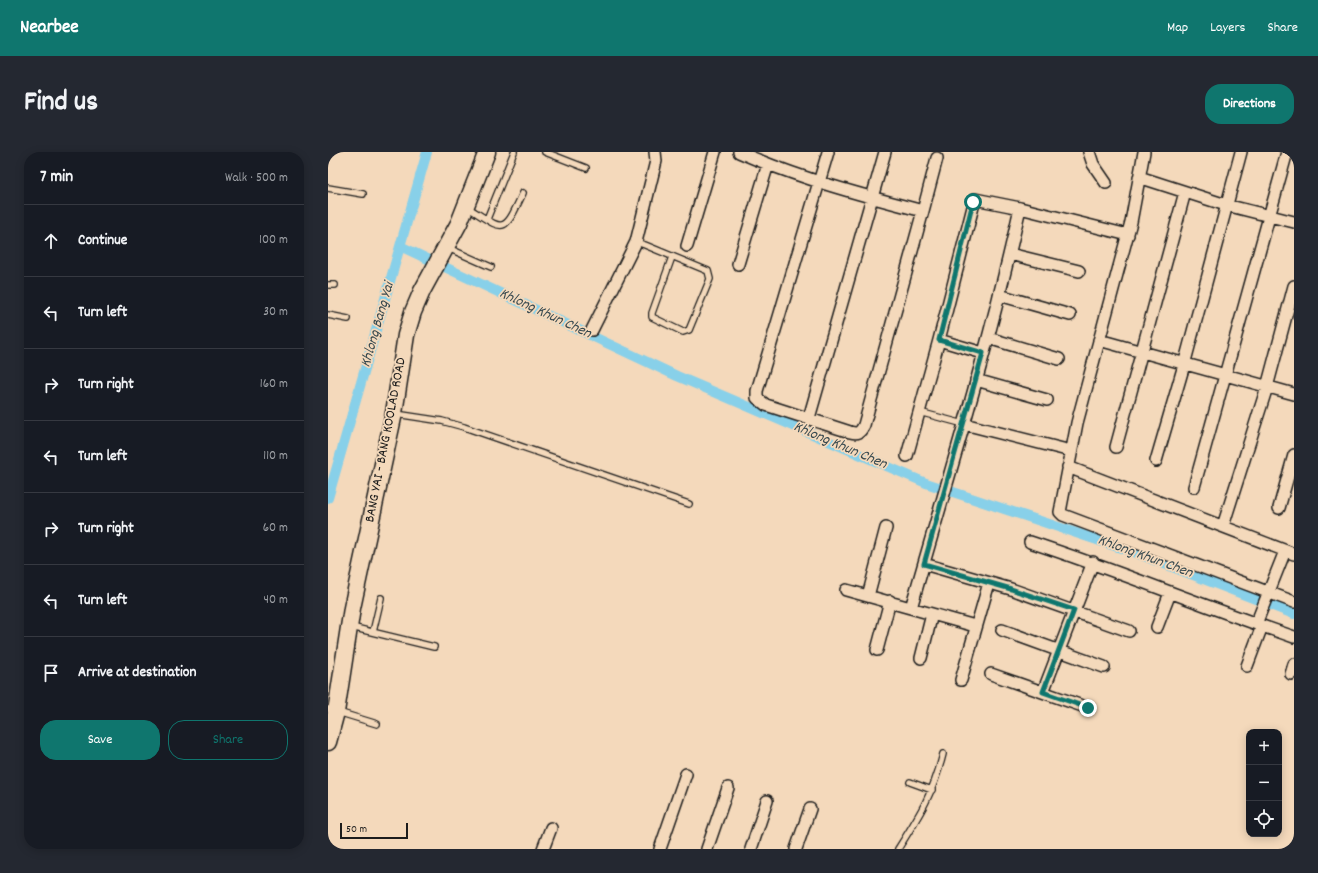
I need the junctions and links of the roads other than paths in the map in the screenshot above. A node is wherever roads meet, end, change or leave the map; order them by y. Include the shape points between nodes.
1 (487, 152) edge
2 (514, 152) edge
3 (545, 152) edge
4 (654, 152) edge
5 (715, 152) edge
6 (738, 152) edge
7 (828, 152) edge
8 (885, 152) edge
9 (1089, 152) edge
10 (1144, 152) edge
11 (1240, 152) edge
12 (1287, 152) edge
13 (937, 158) dead end
14 (762, 159) edge
15 (586, 168) dead end
16 (1139, 177) junction
17 (819, 181) junction
18 (1106, 183) dead end
19 (328, 188) edge
20 (1185, 192) junction
21 (363, 194) dead end
22 (523, 194) dead end
23 (872, 198) junction
24 (1226, 204) junction
25 (465, 205) junction
26 (1020, 208) junction
27 (923, 212) junction
28 (1270, 216) junction
29 (487, 219) junction
30 (1294, 222) edge
31 (1128, 235) junction
32 (636, 242) junction
33 (687, 246) dead end
34 (444, 250) junction
35 (1010, 254) junction
36 (672, 257) junction
37 (738, 264) dead end
38 (491, 267) dead end
39 (1079, 271) dead end
40 (328, 285) edge
41 (335, 285) dead end
42 (1294, 286) edge
43 (999, 295) junction
44 (328, 315) edge
45 (1070, 315) dead end
46 (348, 319) dead end
47 (592, 330) dead end
48 (988, 338) junction
49 (939, 340) junction
50 (1099, 340) junction
51 (983, 353) junction
52 (1141, 353) junction
53 (1059, 359) dead end
54 (1184, 365) junction
55 (1226, 376) junction
56 (976, 380) junction
57 (1267, 387) junction
58 (1294, 394) edge
59 (1047, 400) dead end
60 (919, 412) junction
61 (394, 413) junction
62 (810, 418) junction
63 (964, 424) junction
64 (1116, 447) dead end
65 (1071, 451) junction
66 (1294, 455) edge
67 (907, 456) dead end
68 (1156, 460) dead end
69 (1068, 467) junction
70 (1194, 487) dead end
71 (689, 504) dead end
72 (1279, 508) dead end
73 (1223, 526) junction
74 (886, 528) dead end
75 (1030, 542) dead end
76 (1290, 553) edge
77 (1093, 562) junction
78 (924, 564) junction
79 (989, 583) junction
80 (846, 590) dead end
81 (1170, 593) junction
82 (1268, 595) junction
83 (868, 596) junction
84 (381, 598) dead end
85 (890, 602) junction
86 (1294, 602) edge
87 (912, 608) junction
88 (1074, 610) junction
89 (932, 614) junction
90 (1259, 622) junction
91 (349, 626) junction
92 (976, 626) junction
93 (1157, 628) dead end
94 (1002, 630) dead end
95 (1129, 631) dead end
96 (373, 632) junction
97 (1294, 637) edge
98 (434, 646) dead end
99 (877, 650) dead end
100 (1058, 650) junction
101 (921, 658) dead end
102 (1247, 666) dead end
103 (1104, 667) dead end
104 (991, 674) dead end
105 (960, 680) dead end
106 (1043, 692) junction
107 (1088, 708) dead end
108 (332, 711) edge
109 (377, 724) dead end
110 (328, 742) edge
111 (943, 754) dead end
112 (686, 774) dead end
113 (910, 782) dead end
114 (728, 788) dead end
115 (932, 790) junction
116 (768, 801) dead end
117 (810, 809) dead end
118 (551, 828) dead end
119 (544, 849) edge
120 (660, 849) edge
121 (707, 849) edge
122 (751, 849) edge
123 (796, 849) edge
124 (898, 849) edge

1 - 25 street, BANG YAI - BANG KOOLAD ROAD
2 - 29 lane
3 - 15 lane
4 - 32 street via 656,160
5 - 33 street
6 - 14 street
7 - 17 street
8 - 23 street
9 - 18 street via 1093,164
10 - 16 street
11 - 24 street
12 - 28 street
13 - 27 street
14 - 17 street
14 - 37 street
16 - 20 street
16 - 31 street
17 - 23 street
17 - 62 street via 757,391 757,398 766,405
19 - 21 lane
20 - 24 street
20 - 52 street
22 - 29 lane via 505,225 497,226
23 - 27 street
23 - 62 street
24 - 28 street
24 - 54 street
25 - 29 lane
25 - 34 street, BANG YAI - BANG KOOLAD ROAD via 459,223
26 - 31 street
26 - 35 street
26 - 49 street via 974,199
27 - 62 street via 864,425 860,432 850,432
28 - 30 street
28 - 55 street
31 - 50 street
32 - 36 lane
32 - 47 street
34 - 38 lane
34 - 61 street, BANG YAI - BANG KOOLAD ROAD via 413,312 406,335
35 - 39 street
35 - 43 street
36 - 36 lane via 652,317 687,332 710,280 708,272
40 - 41 lane
42 - 57 street
43 - 45 street
43 - 48 street
44 - 46 lane
48 - 51 street
48 - 53 street
49 - 51 street
49 - 60 street
50 - 52 street
50 - 65 street
51 - 56 street
52 - 54 street
52 - 64 street
54 - 55 street
54 - 68 street
55 - 57 street
55 - 70 street
56 - 59 street
56 - 63 street
57 - 58 street
57 - 73 street
60 - 63 lane
60 - 67 street
61 - 71 lane via 464,427
61 - 91 street, BANG YAI - BANG KOOLAD ROAD
63 - 65 street
63 - 78 street
65 - 69 street
66 - 72 street
69 - 73 street
69 - 82 street via 1060,506 1063,515
73 - 76 street
74 - 83 street
75 - 77 street
76 - 82 street
77 - 81 street
77 - 88 street
78 - 79 street
78 - 87 street
79 - 88 street
79 - 92 street
80 - 83 street
81 - 90 street
81 - 93 street
82 - 86 street
82 - 90 street
83 - 85 street
84 - 96 lane
85 - 87 street
85 - 99 street
87 - 89 street
88 - 95 street
88 - 100 street
89 - 92 street
89 - 101 street
90 - 97 street
90 - 102 street
91 - 96 lane
91 - 108 street, BANG YAI - BANG KOOLAD ROAD
92 - 105 street
94 - 100 street
96 - 98 lane
100 - 103 street
100 - 106 street
104 - 106 street
106 - 107 street
108 - 109 lane
108 - 110 street, BANG YAI - BANG KOOLAD ROAD
111 - 115 lane
112 - 120 street
113 - 115 lane
114 - 121 street
115 - 124 lane
116 - 122 street
117 - 123 street
118 - 119 street

